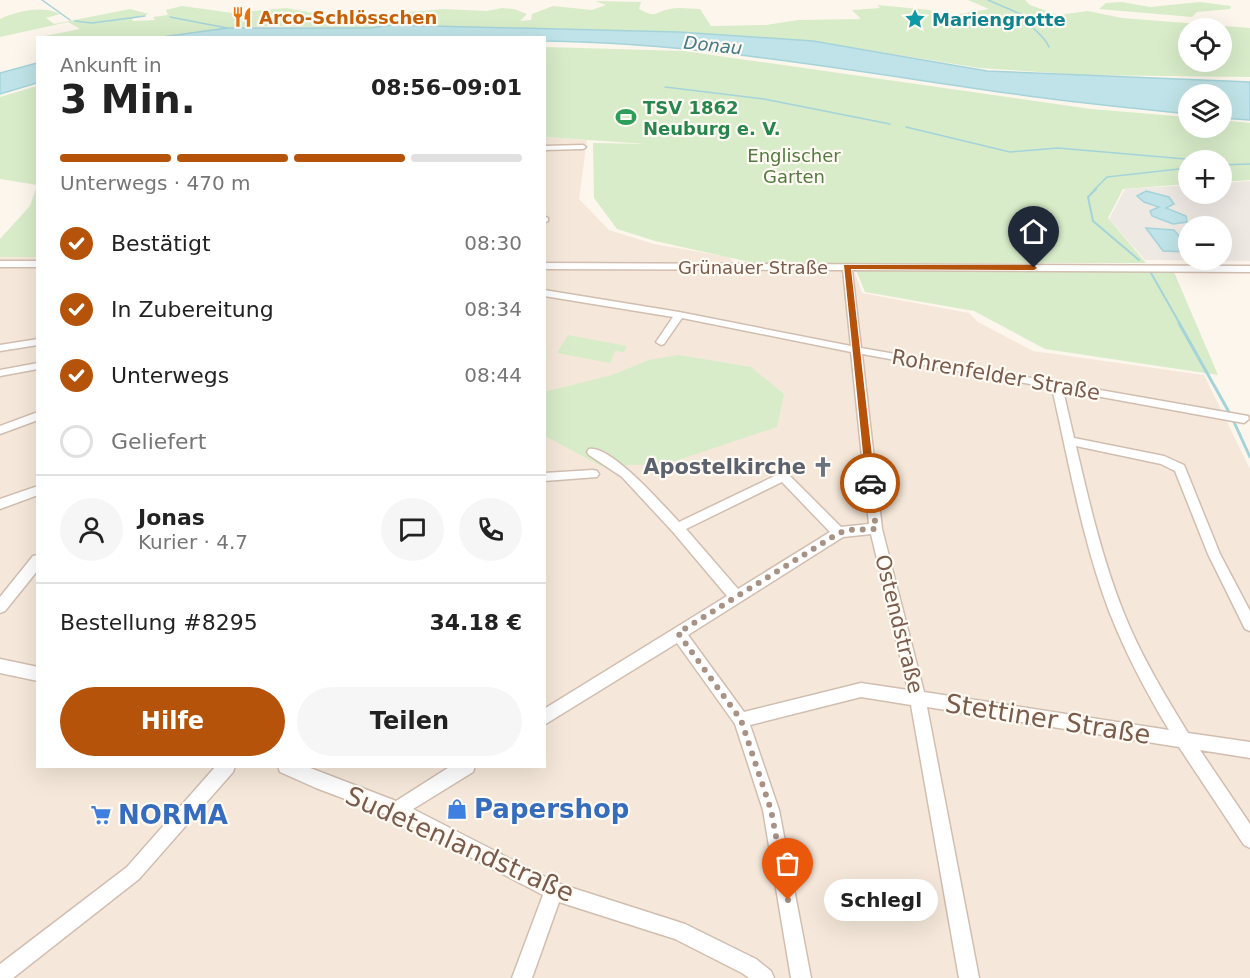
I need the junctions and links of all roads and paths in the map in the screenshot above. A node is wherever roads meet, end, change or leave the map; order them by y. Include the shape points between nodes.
1 (583, 147) dead end
2 (546, 148) edge
3 (0, 264) edge
4 (36, 264) edge
5 (546, 266) edge
6 (847, 267) junction
7 (1250, 269) edge
8 (546, 293) edge
9 (679, 315) junction
10 (36, 342) edge
11 (661, 342) dead end
12 (0, 348) edge
13 (856, 350) junction
14 (36, 366) edge
15 (0, 374) edge
16 (1057, 386) junction
17 (36, 417) edge
18 (1244, 419) dead end
19 (0, 429) edge
20 (1070, 441) junction
21 (593, 452) dead end
22 (593, 474) dead end
23 (546, 477) edge
24 (36, 491) edge
25 (0, 504) edge
26 (677, 528) junction
27 (876, 529) junction
28 (839, 533) junction
29 (36, 562) edge
30 (737, 598) junction
31 (0, 607) edge
32 (1250, 625) edge
33 (678, 633) junction
34 (0, 666) edge
35 (36, 674) edge
36 (918, 699) junction
37 (546, 716) edge
38 (741, 720) junction
39 (1181, 739) junction
40 (1250, 750) edge
41 (225, 768) edge
42 (290, 768) edge
43 (464, 768) edge
44 (398, 810) junction
45 (1250, 839) edge
46 (554, 891) junction
47 (0, 976) edge
48 (522, 978) edge
49 (764, 978) edge
50 (801, 978) edge
51 (969, 978) edge

1 - 2 street
3 - 4 street
5 - 6 street, Grünauer Straße
6 - 7 street, Grünauer Straße
6 - 13 street, Ostendstraße
8 - 9 street, Rohrenfelder Straße
9 - 11 street
9 - 13 street, Rohrenfelder Straße
10 - 12 street
13 - 16 street, Rohrenfelder Straße
13 - 27 street, Ostendstraße
14 - 15 street
16 - 18 street, Rohrenfelder Straße
16 - 20 street
17 - 19 street
20 - 32 street via 1164,460 1180,468 1214,554
20 - 39 street via 1094,545 1128,639
21 - 26 street via 626,474
22 - 23 street
24 - 25 street
26 - 28 street via 783,476
26 - 30 street
27 - 28 street
27 - 36 street, Ostendstraße
28 - 30 street
29 - 31 street
30 - 33 street
33 - 37 street
33 - 38 street
34 - 35 street
36 - 38 street, Stettiner Straße via 861,690
36 - 39 street, Stettiner Straße
36 - 51 street, Ostendstraße
38 - 50 street via 771,810
39 - 40 street, Stettiner Straße
39 - 45 street
41 - 47 street via 133,873
42 - 44 street, Sudetenlandstraße
43 - 44 street
44 - 46 street, Sudetenlandstraße
46 - 48 street
46 - 49 street, Sudetenlandstraße via 678,931 749,966

